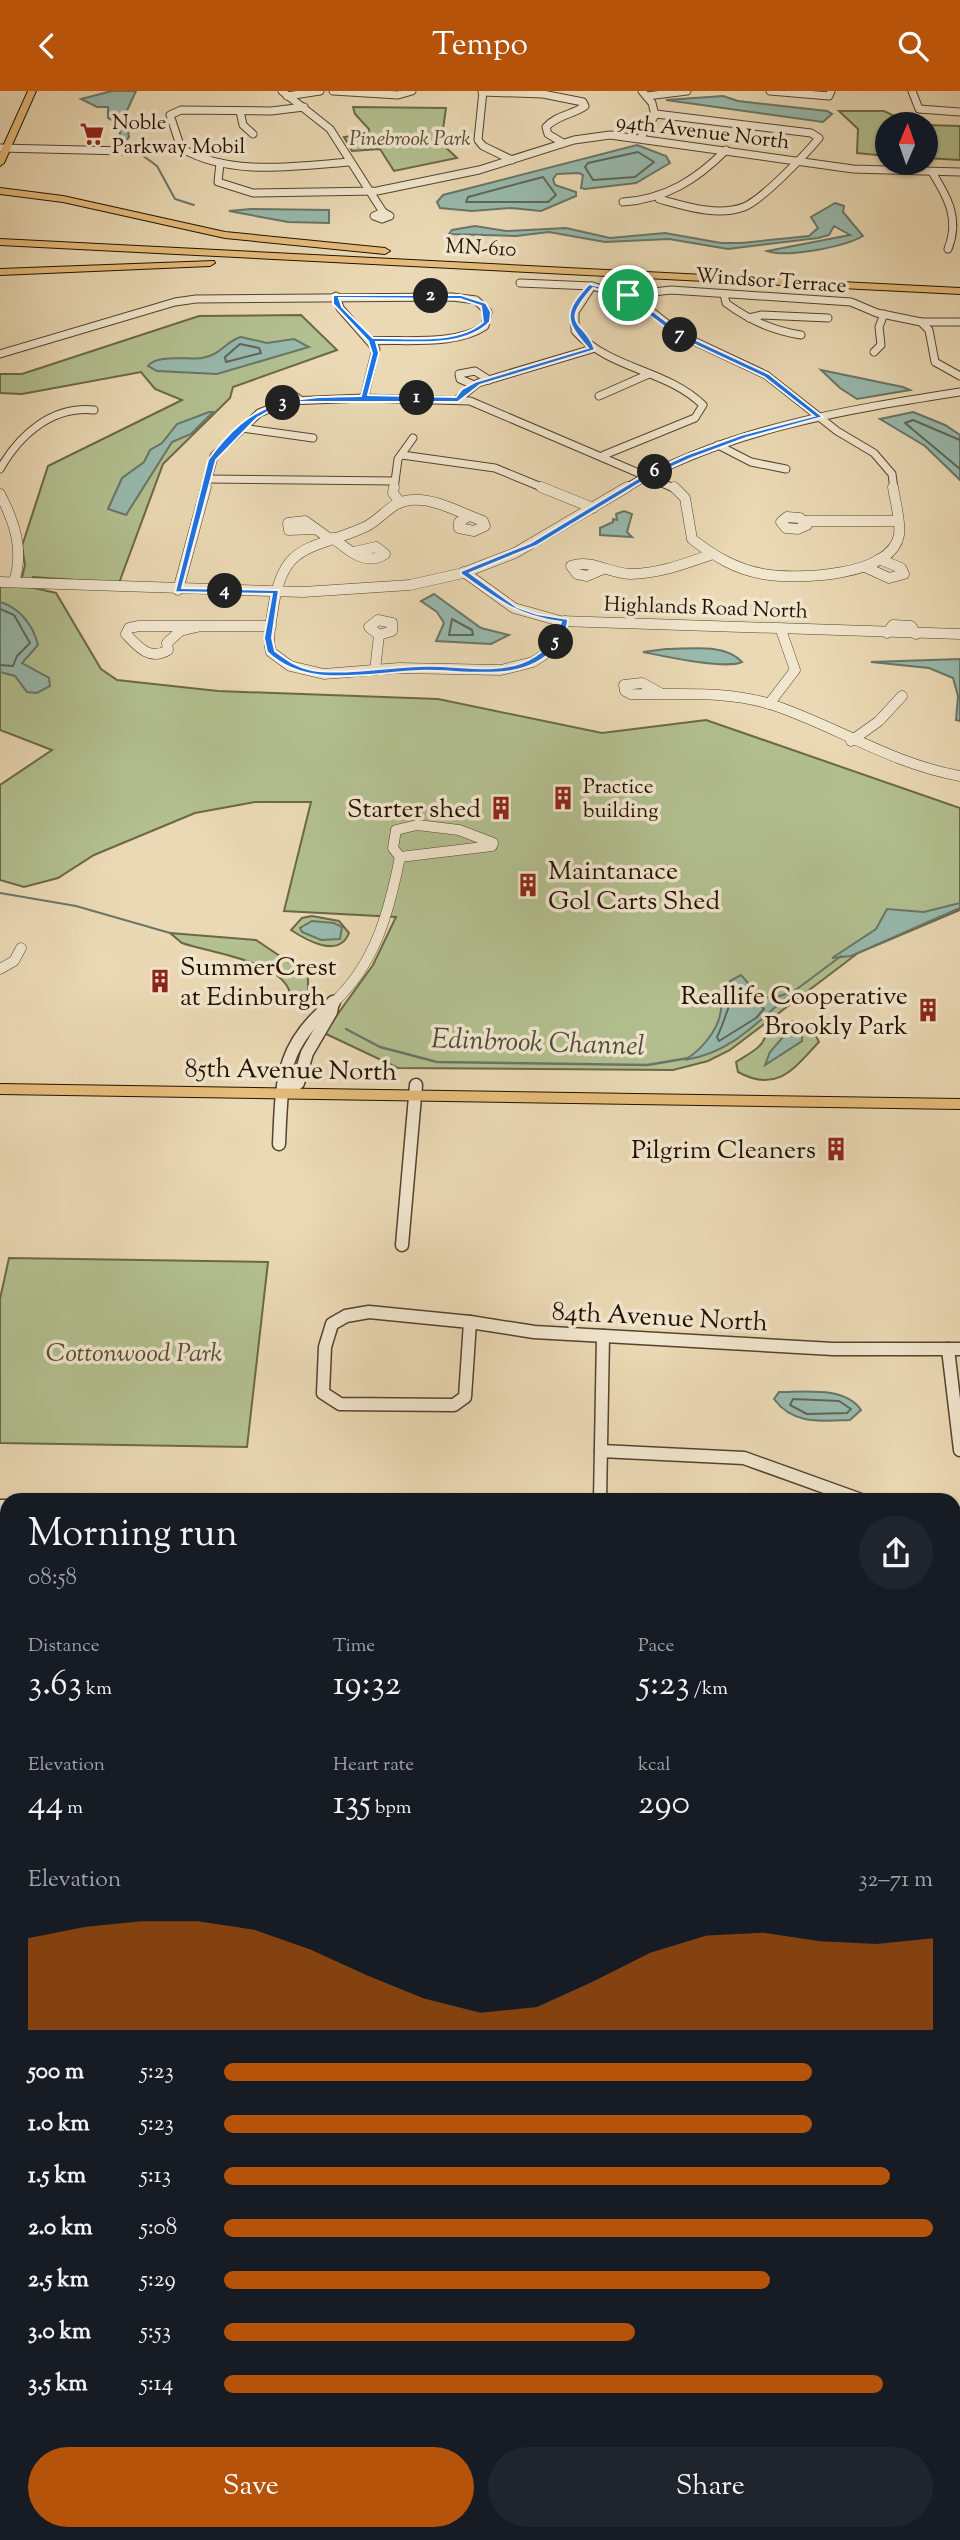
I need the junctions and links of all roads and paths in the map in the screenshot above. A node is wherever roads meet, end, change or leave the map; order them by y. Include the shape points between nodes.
1 (22, 91) edge
2 (32, 91) edge
3 (320, 91) edge
4 (333, 91) edge
5 (412, 91) edge
6 (687, 91) edge
7 (770, 91) edge
8 (831, 91) edge
9 (912, 91) edge
10 (483, 92) edge
11 (284, 93) edge
12 (645, 94) edge
13 (304, 107) junction
14 (240, 111) junction
15 (960, 112) edge
16 (656, 114) junction
17 (253, 134) dead end
18 (641, 137) junction
19 (0, 139) edge
20 (563, 143) junction
21 (3, 148) edge
22 (726, 150) junction
23 (126, 151) dead end
24 (512, 160) junction
25 (800, 161) junction
26 (350, 162) junction
27 (0, 163) edge
28 (220, 163) junction
29 (875, 170) edge
30 (938, 172) edge
31 (960, 172) edge
32 (934, 175) edge
33 (0, 191) edge
34 (368, 192) junction
35 (659, 199) junction
36 (623, 202) dead end
37 (383, 212) dead end
38 (957, 231) edge
39 (0, 233) edge
40 (0, 242) edge
41 (948, 249) dead end
42 (399, 253) junction
43 (496, 267) junction
44 (0, 272) edge
45 (960, 281) edge
46 (520, 283) dead end
47 (592, 286) junction
48 (960, 291) edge
49 (724, 294) junction
50 (628, 295) junction
51 (336, 296) junction
52 (884, 314) junction
53 (749, 318) junction
54 (828, 318) dead end
55 (922, 322) junction
56 (960, 322) edge
57 (801, 335) dead end
58 (371, 341) junction
59 (592, 349) junction
60 (874, 352) dead end
61 (0, 354) edge
62 (960, 362) edge
63 (944, 368) junction
64 (649, 374) junction
65 (960, 376) edge
66 (489, 380) junction
67 (474, 385) junction
68 (960, 392) edge
69 (599, 396) dead end
70 (364, 398) junction
71 (458, 399) junction
72 (94, 410) dead end
73 (819, 417) junction
74 (243, 428) junction
75 (313, 438) dead end
76 (414, 438) dead end
77 (718, 445) junction
78 (402, 455) junction
79 (604, 455) junction
80 (0, 469) edge
81 (786, 469) dead end
82 (649, 475) junction
83 (207, 478) junction
84 (394, 481) junction
85 (0, 494) edge
86 (399, 501) junction
87 (593, 508) junction
88 (467, 517) dead end
89 (806, 521) dead end
90 (898, 521) junction
91 (315, 529) dead end
92 (331, 539) junction
93 (354, 552) dead end
94 (710, 555) junction
95 (879, 559) junction
96 (865, 567) junction
97 (601, 570) dead end
98 (464, 572) junction
99 (0, 582) edge
100 (14, 582) junction
101 (177, 590) junction
102 (276, 592) junction
103 (565, 621) junction
104 (271, 626) junction
105 (197, 627) junction
106 (781, 629) junction
107 (960, 634) edge
108 (379, 635) dead end
109 (375, 670) junction
110 (662, 694) dead end
111 (902, 696) dead end
112 (769, 704) junction
113 (851, 741) junction
114 (960, 776) edge
115 (474, 837) junction
116 (470, 848) junction
117 (400, 857) junction
118 (21, 948) dead end
119 (0, 969) edge
120 (333, 1002) junction
121 (292, 1051) junction
122 (307, 1053) junction
123 (0, 1078) edge
124 (298, 1083) junction
125 (283, 1088) junction
126 (0, 1089) edge
127 (416, 1090) junction
128 (960, 1093) edge
129 (960, 1106) edge
130 (279, 1144) dead end
131 (402, 1245) dead end
132 (470, 1320) junction
133 (603, 1336) junction
134 (954, 1349) edge
135 (960, 1450) edge
136 (601, 1451) junction
137 (600, 1493) edge
138 (842, 1493) edge

1 - 19 main road
2 - 21 main road
3 - 11 street
4 - 5 street via 398,95
6 - 12 street
7 - 8 street via 820,98
9 - 15 street via 915,106 922,110
10 - 20 street via 543,94 583,102 582,110 559,116 546,127 548,134
10 - 24 street via 478,141
11 - 13 street
12 - 16 street
13 - 14 street
13 - 26 street via 330,129
14 - 17 street via 243,125
14 - 28 street via 181,110 170,114 183,151
16 - 18 street via 654,124
16 - 25 street via 818,136
18 - 20 street, 94th Avenue North via 601,136
18 - 22 street, 94th Avenue North
20 - 24 street, 94th Avenue North
21 - 23 street
21 - 27 main road
22 - 25 street, 94th Avenue North
22 - 35 street via 678,190
24 - 34 street, 94th Avenue North
25 - 29 street, 94th Avenue North
25 - 35 street via 738,209 704,211
26 - 28 street
26 - 34 street
28 - 34 street, 94th Avenue North via 218,182 248,192
30 - 31 street, 94th Avenue North
32 - 38 street via 952,201
33 - 42 highway via 63,199 225,235
34 - 37 street
35 - 36 street
38 - 41 street
39 - 42 highway
40 - 43 highway, MN-610
42 - 45 highway, MN-610
43 - 44 highway via 270,261
43 - 48 highway, MN-610
46 - 47 street
47 - 50 street
47 - 59 street via 575,304 572,317 579,336
49 - 50 street, Windsor Terrace via 671,289
49 - 52 street, Windsor Terrace via 845,300
49 - 53 street via 726,303
50 - 73 street via 681,335 766,375
51 - 58 street via 337,304
51 - 58 street via 461,297 483,305 488,312 485,326 467,335
51 - 61 street via 185,300
52 - 55 street, Windsor Terrace
52 - 60 street via 879,327 881,345
53 - 54 street
53 - 57 street
55 - 56 street, Windsor Terrace
55 - 63 street via 929,330 933,358
58 - 70 street via 376,353
59 - 64 street
59 - 66 street
62 - 63 street
63 - 65 street
64 - 69 street
64 - 79 street via 696,396 702,411
66 - 67 street
66 - 67 street via 475,371 459,374
67 - 71 street
68 - 73 street
70 - 71 street
70 - 74 street via 280,403
71 - 79 street via 487,406
72 - 80 street via 73,410 43,421
73 - 77 street
73 - 90 street via 887,467
74 - 75 street
74 - 83 street via 214,456
76 - 78 street
77 - 81 street via 751,462
77 - 82 street
78 - 84 street
78 - 87 street via 495,468
79 - 82 street
82 - 87 street
82 - 94 street via 680,492 686,503 688,531
83 - 84 street
83 - 101 street
84 - 86 street via 393,493
85 - 100 street via 16,526 19,566
86 - 88 street via 431,502
86 - 92 street via 370,525
87 - 98 street via 520,551
89 - 90 street
90 - 95 street via 896,543
91 - 92 street
92 - 93 street
92 - 102 street via 286,562
94 - 96 street via 747,570 789,577
94 - 97 street via 659,572
95 - 96 street
95 - 96 street via 901,568 904,574 887,578
98 - 102 street via 366,590
98 - 103 street, Highlands Road North via 514,608
99 - 100 street
100 - 101 street
101 - 102 street
102 - 104 street
103 - 106 street, Highlands Road North via 715,623
103 - 109 street via 545,655 511,669
104 - 105 street
104 - 109 street via 271,652 292,668 329,674
105 - 105 street via 174,634 168,650 156,656 145,653 126,633 139,626
106 - 107 street, Highlands Road North via 831,627 887,633 901,624 916,634
106 - 112 street via 795,670
108 - 109 street
110 - 112 street via 715,694
111 - 113 street via 879,721
112 - 113 street
113 - 114 street
115 - 116 street
115 - 116 street via 492,846
115 - 117 street via 426,824 406,825 396,830 394,838 393,848
116 - 117 street
117 - 120 street via 380,939
118 - 119 street via 14,961
120 - 121 street via 306,1025
120 - 122 street
121 - 122 street
121 - 125 street
122 - 124 street
123 - 125 main road, 85th Avenue North
124 - 125 main road, 85th Avenue North
124 - 127 main road, 85th Avenue North
125 - 126 main road, 85th Avenue North
125 - 127 main road, 85th Avenue North
125 - 130 street
127 - 128 main road, 85th Avenue North
127 - 129 main road, 85th Avenue North
127 - 131 street
132 - 132 street, 84th Avenue North via 466,1392 460,1402 446,1406 332,1402 323,1393 329,1329 338,1319 359,1314
132 - 133 street, 84th Avenue North via 517,1330
133 - 134 street, 84th Avenue North via 845,1349
133 - 136 street
134 - 135 street
136 - 137 street
136 - 138 street via 744,1458

